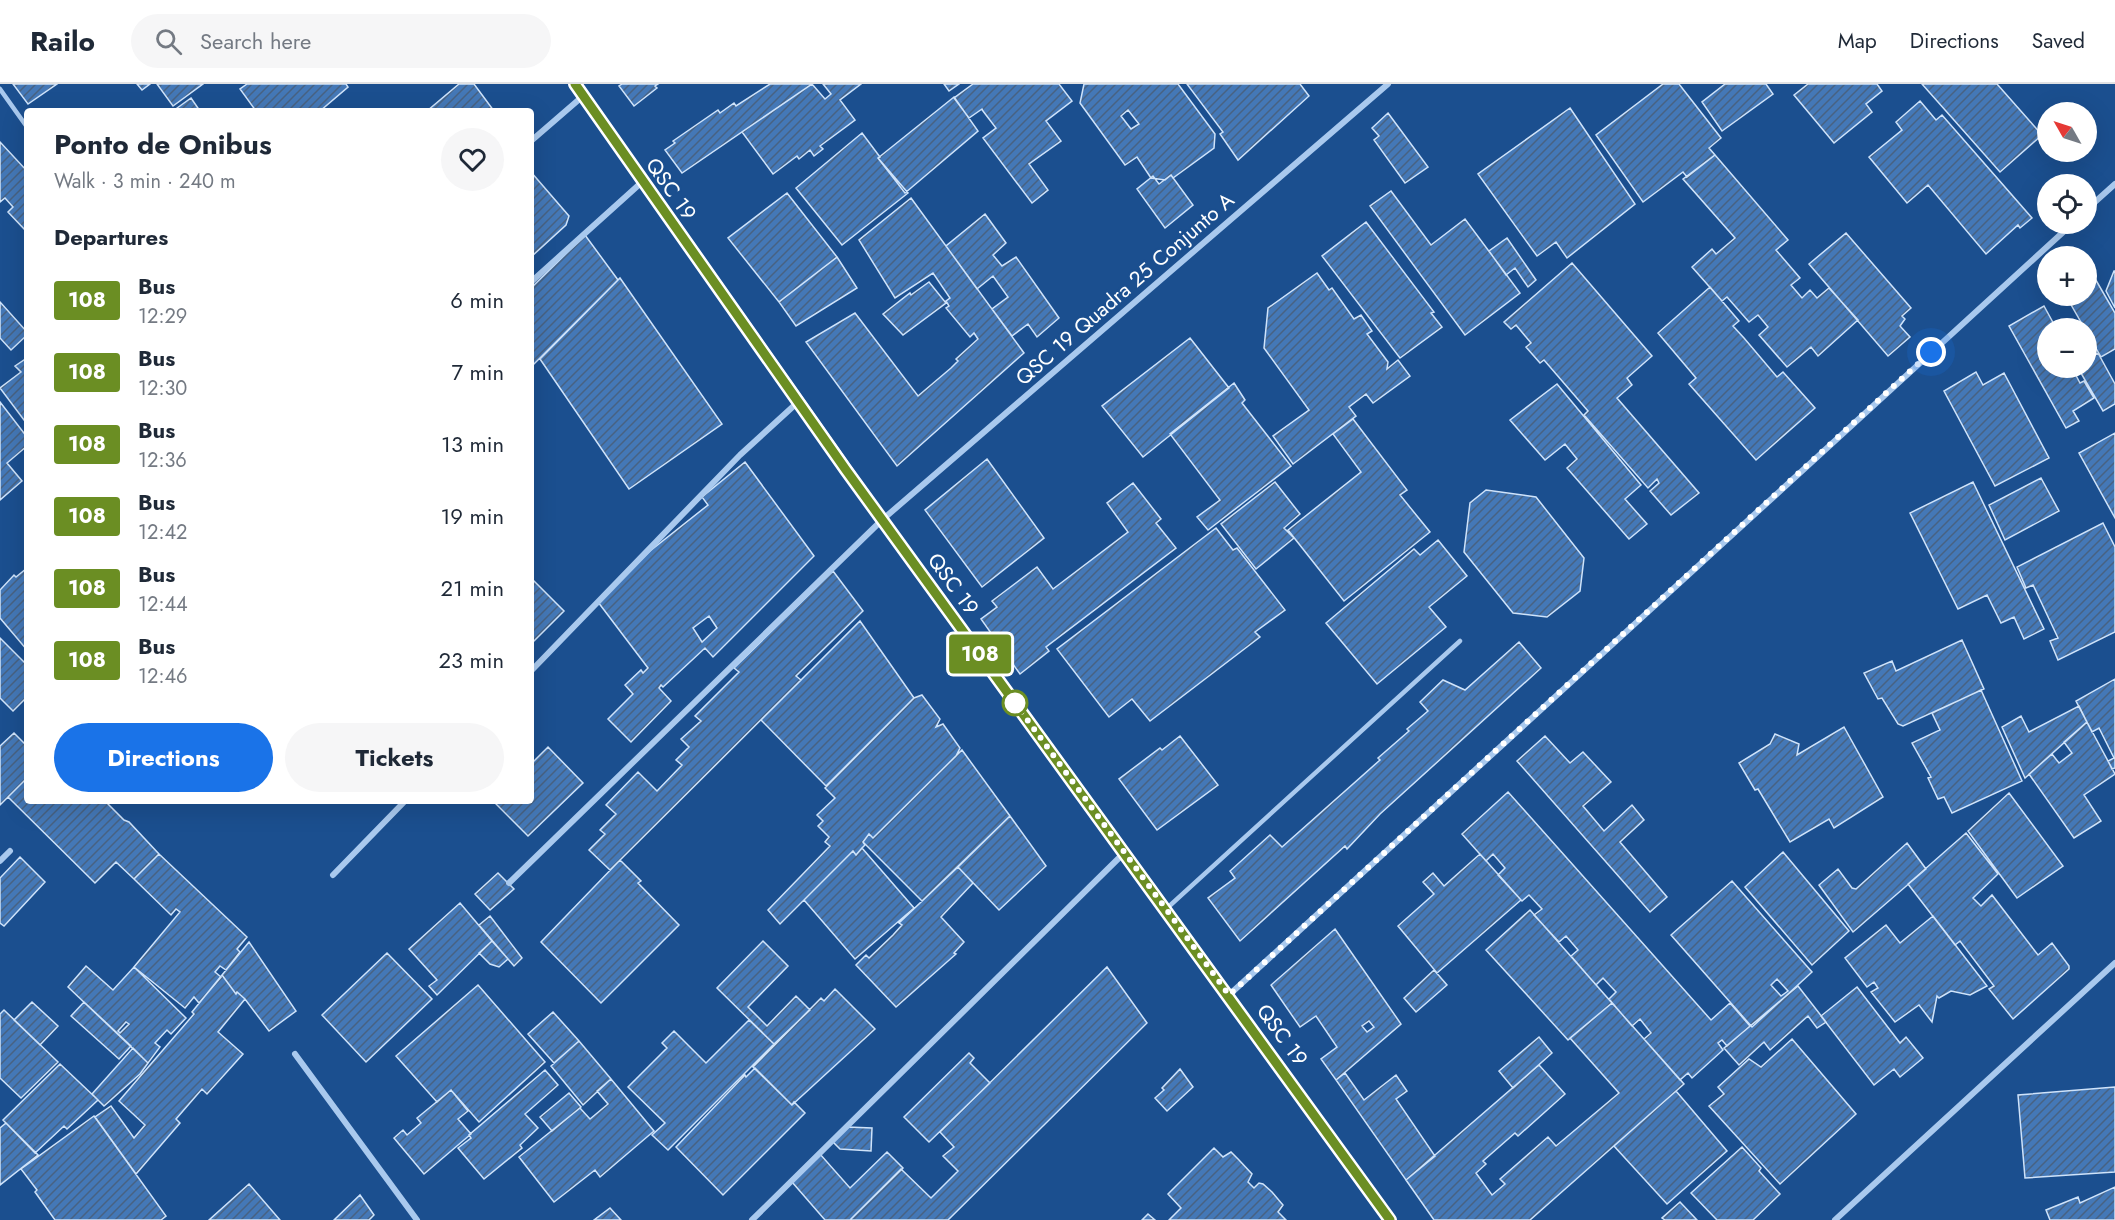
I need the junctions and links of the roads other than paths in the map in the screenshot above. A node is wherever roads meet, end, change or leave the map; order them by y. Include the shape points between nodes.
1 (575, 84) edge
2 (1388, 84) edge
3 (0, 89) edge
4 (583, 96) junction
5 (24, 123) edge
6 (534, 138) edge
7 (642, 182) junction
8 (2115, 184) edge
9 (2097, 200) edge
10 (2061, 234) edge
11 (534, 279) edge
12 (798, 402) junction
13 (882, 520) junction
14 (1460, 641) dead end
15 (534, 668) edge
16 (402, 804) edge
17 (10, 851) dead end
18 (1124, 852) junction
19 (0, 861) edge
20 (333, 875) dead end
21 (509, 883) dead end
22 (1165, 910) junction
23 (2115, 963) edge
24 (1229, 995) junction
25 (295, 1054) dead end
26 (417, 1220) edge
27 (752, 1220) edge
28 (1390, 1220) edge
29 (1835, 1220) edge

1 - 4 street, QSC 19
2 - 13 street, QSC 19 Quadra 25 Conjunto A
3 - 5 lane
4 - 6 street
4 - 7 street, QSC 19
7 - 11 street
7 - 12 street, QSC 19
8 - 9 street
10 - 24 street
12 - 13 street, QSC 19
12 - 15 street via 740,455
13 - 18 street, QSC 19
13 - 21 street, QSC 19 Quadra 25 Conjunto A
14 - 22 lane
16 - 20 street
17 - 19 street
18 - 22 street, QSC 19
18 - 27 street
22 - 24 street, QSC 19
23 - 29 street
24 - 28 street, QSC 19
25 - 26 street

